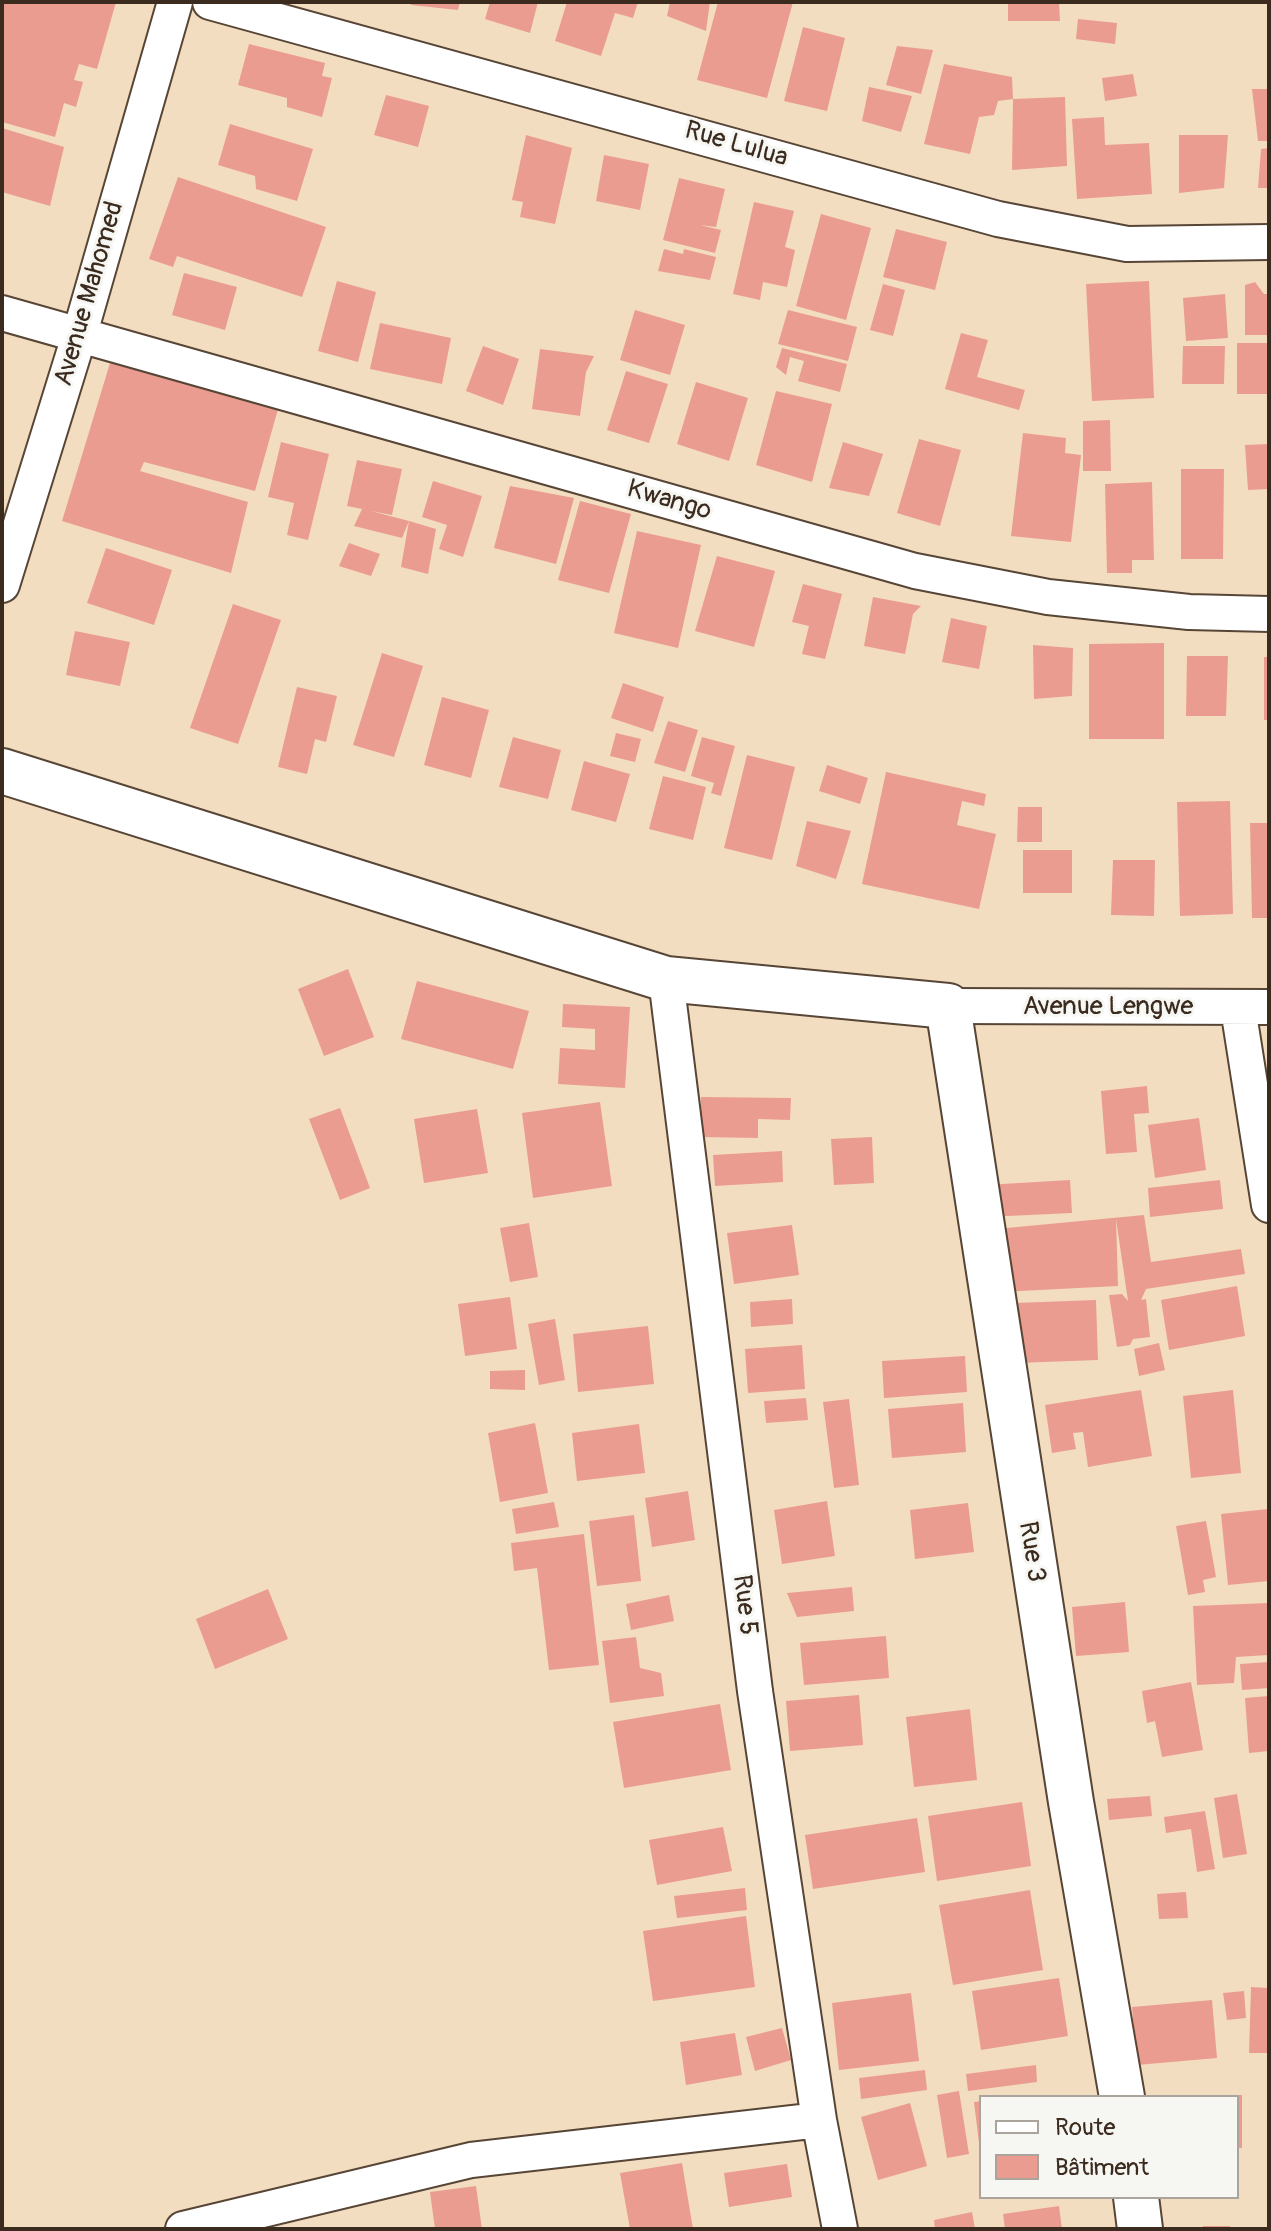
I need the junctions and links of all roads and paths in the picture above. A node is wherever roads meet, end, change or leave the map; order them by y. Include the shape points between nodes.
1 (175, 2) edge
2 (210, 2) edge
3 (1269, 242) edge
4 (2, 313) edge
5 (80, 333) junction
6 (2, 585) edge
7 (1269, 614) edge
8 (2, 771) edge
9 (666, 979) junction
10 (948, 1006) junction
11 (1254, 1008) edge
12 (1269, 1205) edge
13 (1122, 2095) edge
14 (819, 2120) junction
15 (1136, 2199) edge
16 (183, 2229) edge
17 (840, 2229) edge
18 (1140, 2229) edge

1 - 5 street, Avenue Mahomed
2 - 3 street, Rue Lulua via 998,219 1127,244
4 - 5 street, Kwango
5 - 6 street, Avenue Mahomed
5 - 7 street, Kwango via 915,571 1048,597 1189,612
8 - 9 street
9 - 10 street
9 - 14 street, Rue 5 via 755,1691
10 - 11 street, Avenue Lengwe
10 - 13 street, Rue 3
11 - 12 street
14 - 16 street via 471,2160
14 - 17 street, Rue 5
15 - 18 street

